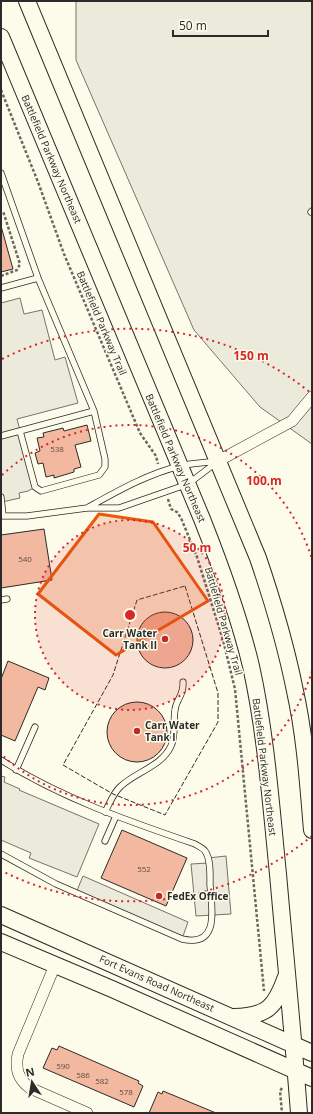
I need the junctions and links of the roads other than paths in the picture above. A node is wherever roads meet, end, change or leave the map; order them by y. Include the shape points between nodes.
1 (27, 1) edge
2 (1, 37) edge
3 (1, 173) edge
4 (38, 278) junction
5 (1, 288) edge
6 (312, 397) edge
7 (94, 411) junction
8 (20, 431) junction
9 (1, 436) edge
10 (218, 461) junction
11 (180, 466) junction
12 (188, 484) junction
13 (1, 497) edge
14 (87, 508) junction
15 (2, 516) edge
16 (183, 682) dead end
17 (35, 727) dead end
18 (1, 760) edge
19 (16, 770) junction
20 (105, 812) junction
21 (116, 816) junction
22 (312, 830) edge
23 (105, 841) dead end
24 (1, 854) edge
25 (1, 915) edge
26 (1, 942) edge
27 (55, 965) junction
28 (287, 974) junction
29 (234, 1017) junction
30 (294, 1045) junction
31 (312, 1053) edge
32 (296, 1071) junction
33 (312, 1078) edge
34 (87, 1113) edge
35 (299, 1113) edge

1 - 10 main road
2 - 11 main road, Battlefield Parkway Northeast
3 - 4 lane
4 - 5 lane
4 - 7 lane
6 - 10 street via 292,421
7 - 8 lane
7 - 8 lane via 105,467 99,475 41,491 35,487
8 - 9 lane
10 - 11 lane
10 - 12 lane
10 - 22 main road via 258,558 283,639 304,748
11 - 12 main road, Battlefield Parkway Northeast
11 - 14 lane via 114,492
12 - 14 lane via 119,508
12 - 28 main road, Battlefield Parkway Northeast via 232,598 252,673 264,743
13 - 15 lane
14 - 15 lane via 27,516
16 - 20 lane via 184,690 175,708 172,745 167,754 156,764 120,786 113,794
17 - 19 lane
18 - 19 lane
19 - 20 lane via 55,791
20 - 21 lane
21 - 23 lane
21 - 24 lane via 195,844 205,851 213,918 205,935 191,941 182,939 56,884
25 - 29 main road, Fort Evans Road Northeast
26 - 27 main road
27 - 32 main road
27 - 34 street via 18,1054 18,1074 30,1088
28 - 29 main road via 281,992 263,1013
28 - 30 main road, Battlefield Parkway Northeast
29 - 30 main road, Fort Evans Road Northeast
30 - 31 main road, Fort Evans Road Northeast
30 - 32 main road, Battlefield Parkway Northeast
32 - 33 main road
32 - 35 main road, Battlefield Parkway Northeast

